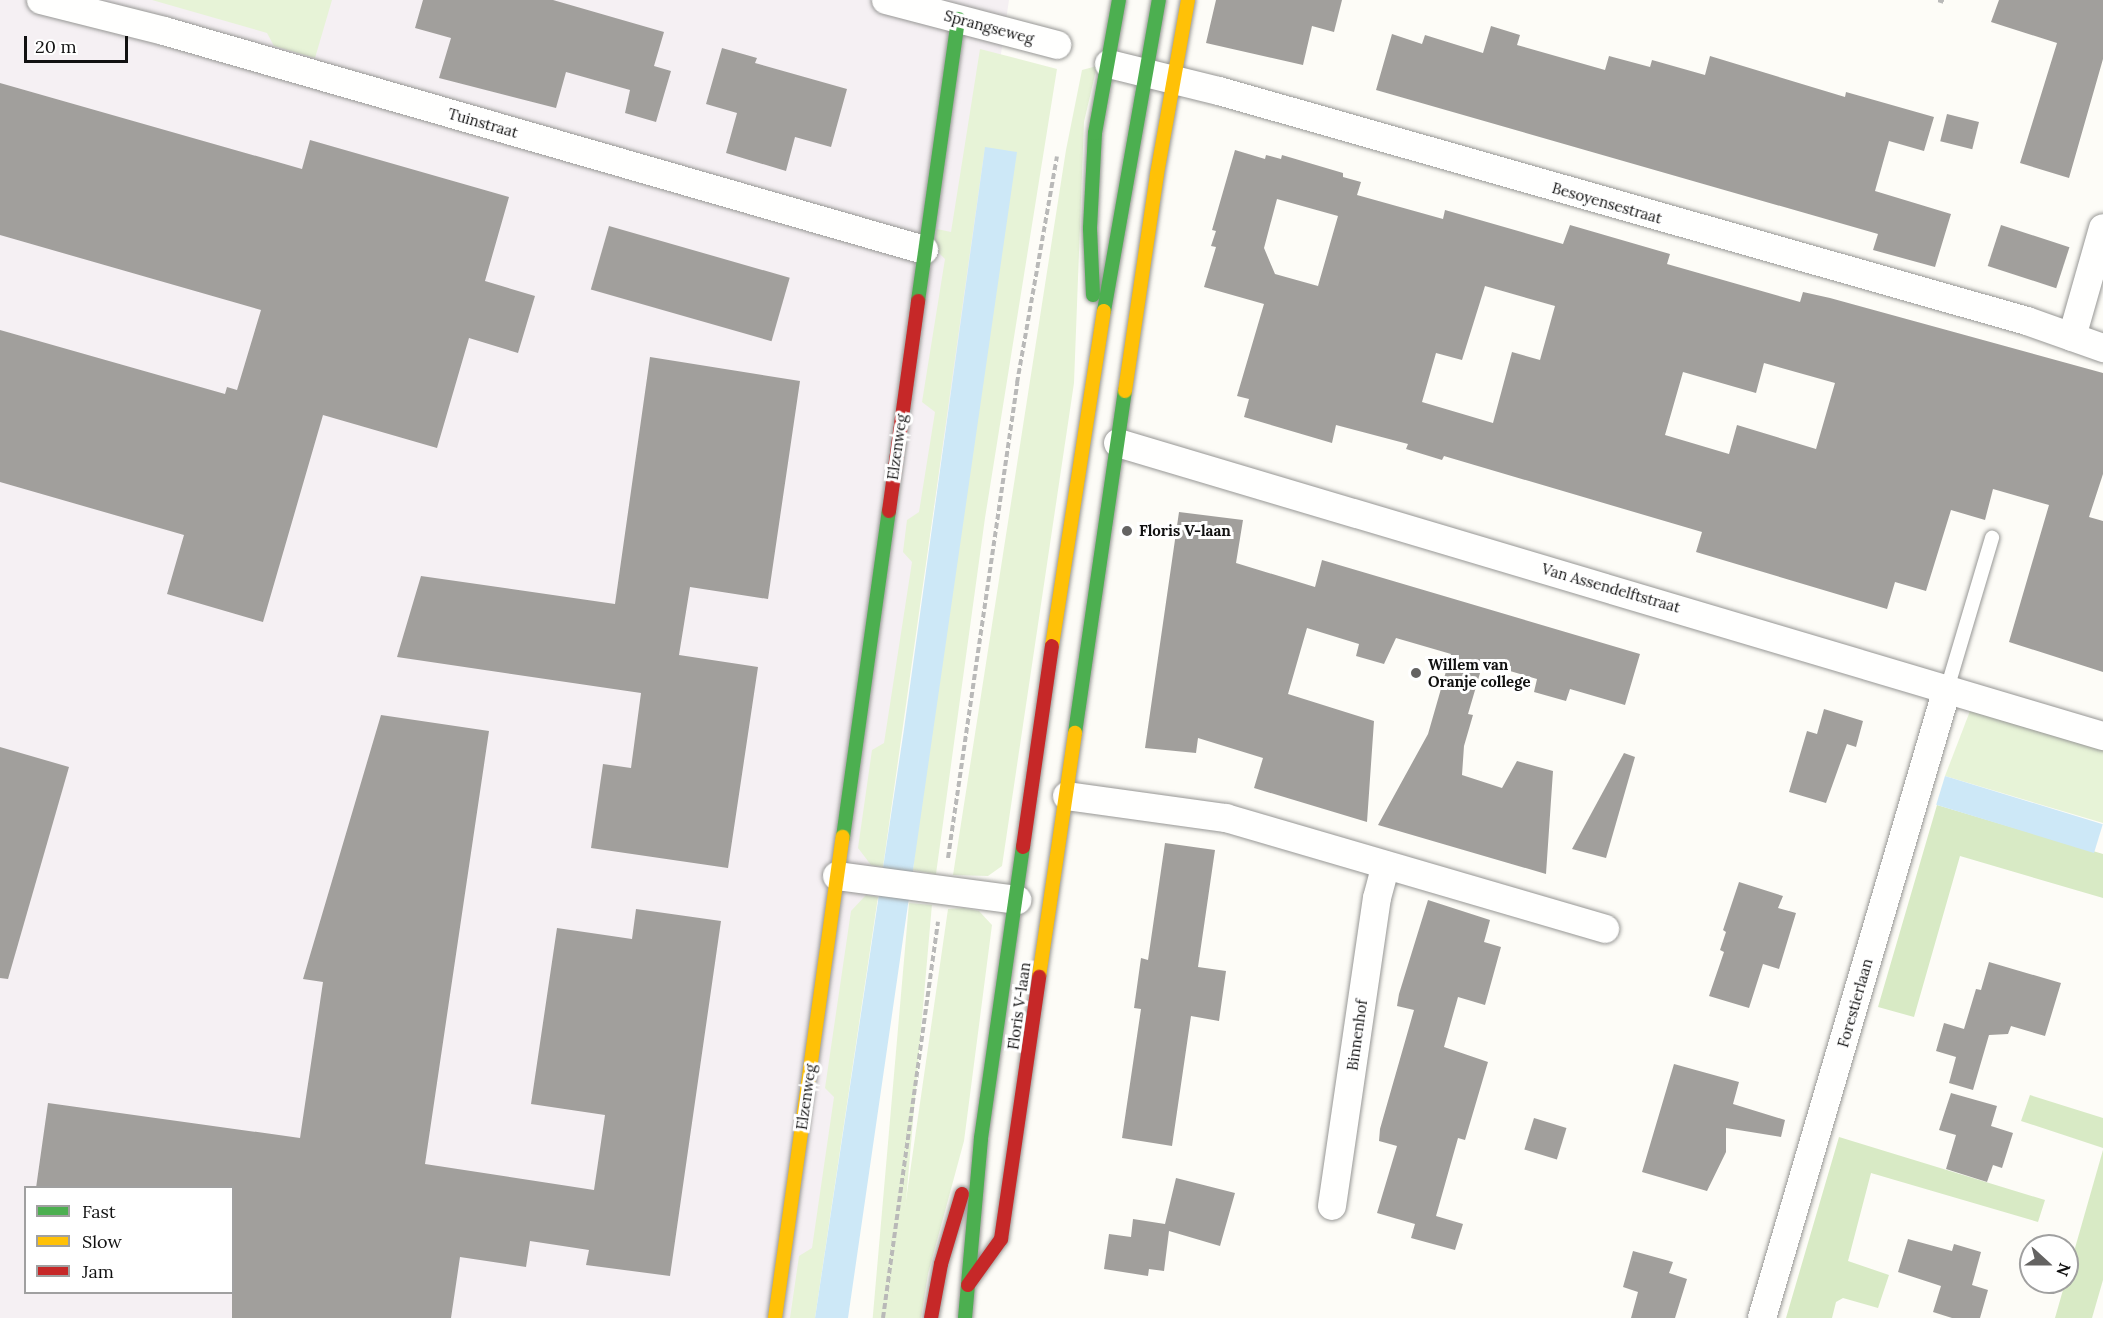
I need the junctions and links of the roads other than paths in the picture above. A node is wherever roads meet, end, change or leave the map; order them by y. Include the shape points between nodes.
1 (40, 0) edge
2 (886, 0) edge
3 (1119, 0) edge
4 (1159, 0) edge
5 (1188, 0) edge
6 (929, 6) edge
7 (958, 19) junction
8 (1057, 45) dead end
9 (1109, 64) junction
10 (1161, 77) junction
11 (2103, 228) edge
12 (924, 250) junction
13 (2072, 337) junction
14 (2103, 348) edge
15 (1095, 357) junction
16 (1118, 443) junction
17 (1992, 538) dead end
18 (1947, 688) junction
19 (2103, 736) edge
20 (1066, 796) junction
21 (1386, 865) junction
22 (837, 876) junction
23 (1017, 900) junction
24 (1605, 929) dead end
25 (981, 1138) junction
26 (1332, 1206) dead end
27 (968, 1285) junction
28 (775, 1318) edge
29 (931, 1318) edge
30 (965, 1318) edge
31 (1762, 1318) edge

1 - 12 street, Tuinstraat via 164,31
2 - 6 street, Sprangseweg
3 - 9 street, Floris V-laan
4 - 10 street
5 - 10 street
6 - 7 street, Sprangseweg
7 - 8 street, Sprangseweg
7 - 12 street, Elzenweg
9 - 10 street, Besoyensestraat
9 - 15 street, Floris V-laan via 1095,133 1091,204
10 - 13 street, Besoyensestraat via 1994,311
10 - 15 street, Floris V-laan
10 - 16 street, Floris V-laan
11 - 13 street
12 - 22 street, Elzenweg
13 - 14 street, Besoyensestraat
15 - 23 street, Floris V-laan
16 - 18 street, Van Assendelftstraat
16 - 20 street, Floris V-laan
17 - 18 lane
18 - 19 street, Van Assendelftstraat
18 - 31 street, Forestierlaan
20 - 21 street via 1226,818
20 - 27 street, Floris V-laan via 1001,1239
21 - 24 street
21 - 26 street, Binnenhof via 1377,898
22 - 23 street
22 - 28 street, Elzenweg
23 - 25 street, Floris V-laan
25 - 27 street, Floris V-laan
25 - 29 street, Floris V-laan via 941,1263
27 - 30 street, Floris V-laan

